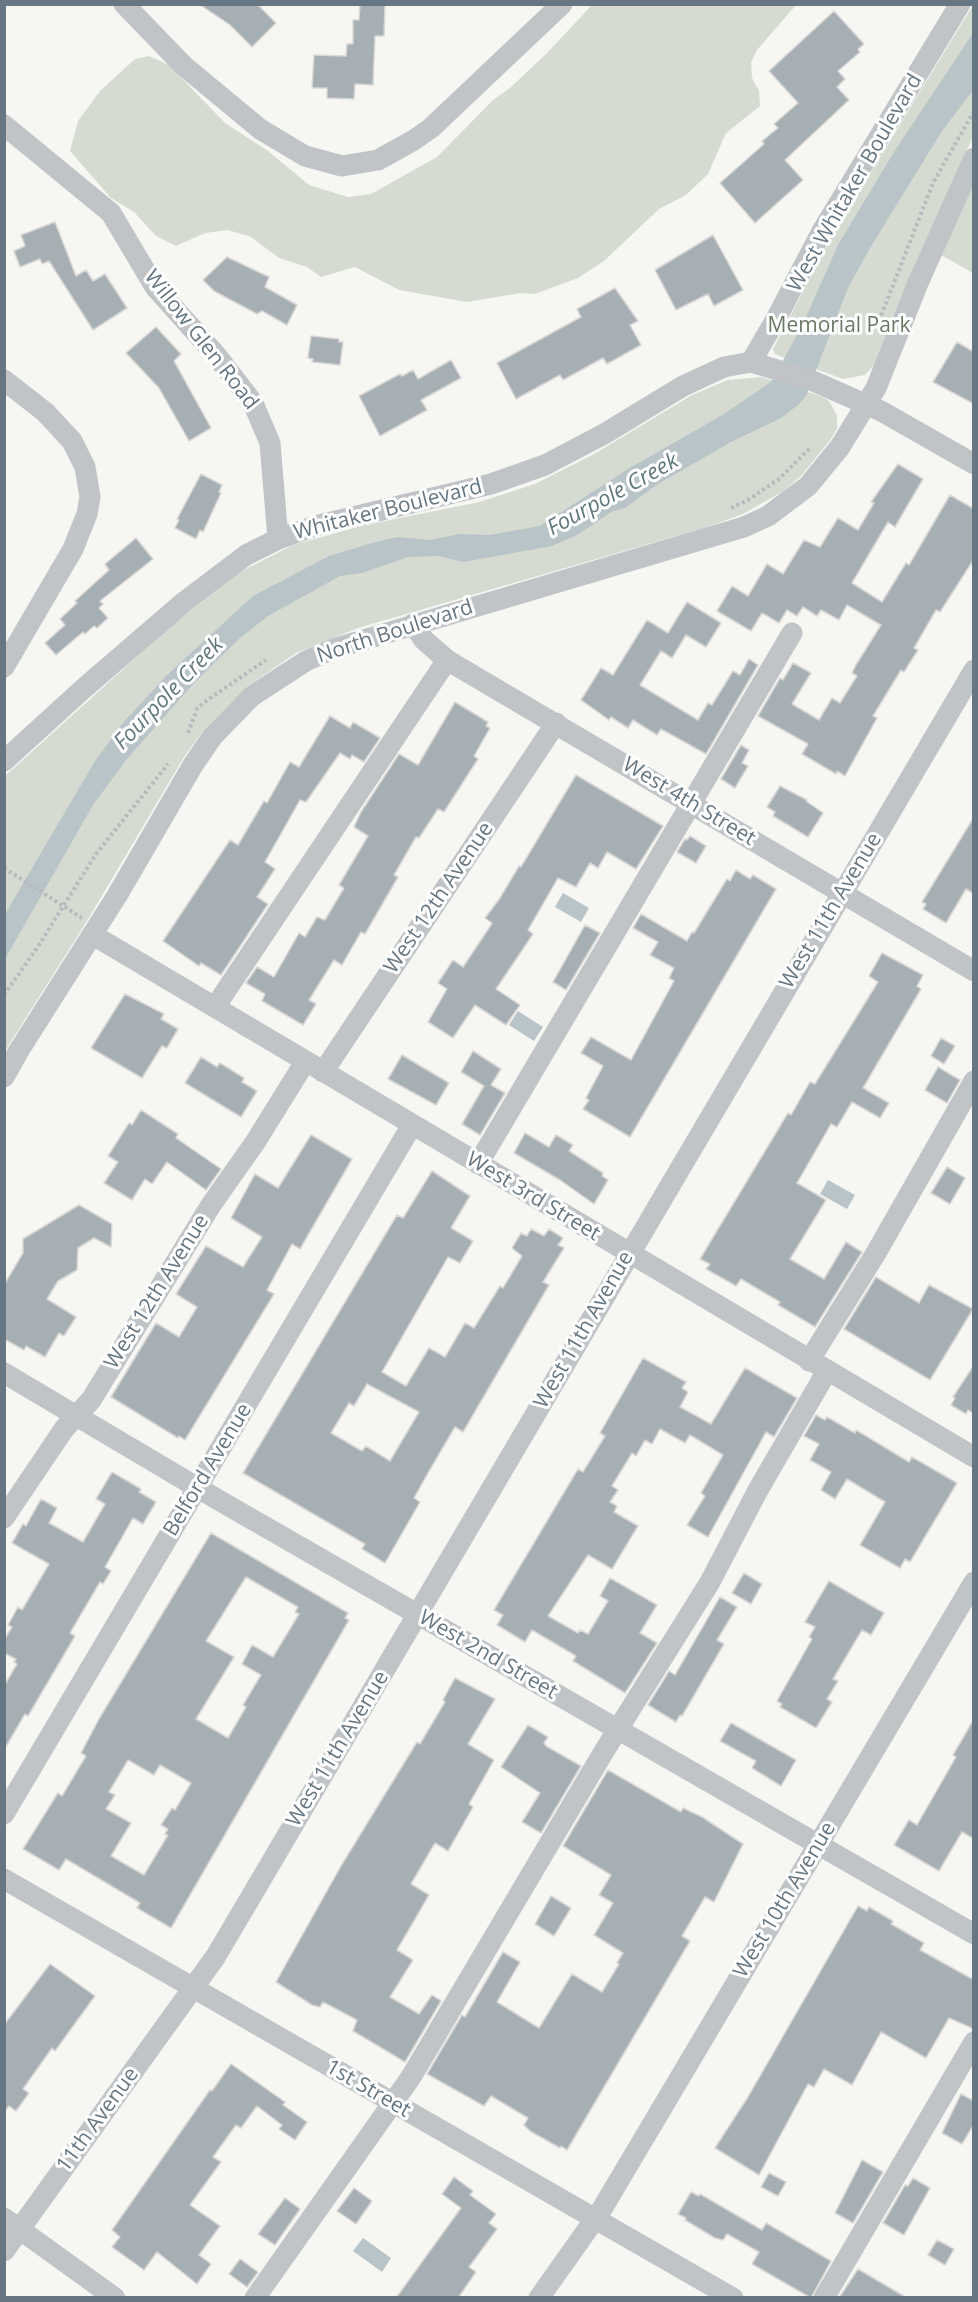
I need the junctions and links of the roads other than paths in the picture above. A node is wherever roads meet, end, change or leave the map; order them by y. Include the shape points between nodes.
1 (124, 4) edge
2 (562, 4) edge
3 (960, 4) edge
4 (4, 125) edge
5 (974, 158) edge
6 (751, 362) junction
7 (4, 380) edge
8 (874, 408) junction
9 (974, 465) edge
10 (278, 539) junction
11 (413, 624) junction
12 (792, 633) dead end
13 (447, 660) junction
14 (4, 667) edge
15 (974, 670) edge
16 (556, 723) junction
17 (4, 761) edge
18 (691, 803) junction
19 (842, 892) junction
20 (90, 928) junction
21 (974, 971) edge
22 (215, 1007) junction
23 (314, 1067) junction
24 (4, 1077) edge
25 (974, 1081) edge
26 (412, 1125) junction
27 (478, 1164) junction
28 (629, 1254) junction
29 (818, 1366) junction
30 (4, 1373) edge
31 (78, 1415) junction
32 (974, 1457) edge
33 (197, 1487) junction
34 (4, 1518) edge
35 (974, 1582) edge
36 (417, 1614) junction
37 (618, 1730) junction
38 (4, 1814) edge
39 (818, 1844) junction
40 (4, 1879) edge
41 (974, 1934) edge
42 (193, 1989) junction
43 (974, 2042) edge
44 (393, 2104) junction
45 (596, 2218) junction
46 (12, 2224) edge
47 (4, 2251) edge
48 (115, 2298) edge
49 (255, 2298) edge
50 (539, 2298) edge
51 (733, 2298) edge
52 (824, 2298) edge

1 - 2 street via 184,66 260,129 305,156 342,166 378,160 422,134
3 - 6 street, West Whitaker Boulevard via 821,233
4 - 10 street, Willow Glen Road via 111,213 155,287 253,403 270,443
5 - 8 street, North Boulevard via 918,283
6 - 8 street via 813,381
6 - 10 street, Whitaker Boulevard via 710,372 570,453 516,476 315,526
7 - 14 street via 45,412 72,441 85,467 90,497 73,549
8 - 9 street
8 - 11 street, North Boulevard via 801,491 768,516 714,537
10 - 17 street, Whitaker Boulevard via 227,568 184,602
11 - 13 street, West 4th Street
11 - 20 street, North Boulevard via 306,661 237,710 193,765
12 - 18 street
13 - 16 street, West 4th Street
13 - 22 street
15 - 19 street, West 11th Avenue
16 - 18 street, West 4th Street
16 - 23 street, West 12th Avenue
18 - 19 street, West 4th Street
18 - 27 street
19 - 21 street, West 4th Street
19 - 28 street, West 11th Avenue
20 - 22 street, West 3rd Street
20 - 24 street, North Boulevard
22 - 23 street, West 3rd Street
23 - 26 street, West 3rd Street
23 - 31 street, West 12th Avenue via 211,1205
25 - 29 street via 876,1253
26 - 27 street, West 3rd Street
26 - 33 street, Belford Avenue
27 - 28 street, West 3rd Street
28 - 29 street, West 3rd Street
28 - 36 street, West 11th Avenue
29 - 32 street, West 3rd Street
29 - 37 street via 710,1582
30 - 31 street, West 2nd Street
31 - 33 street, West 2nd Street
31 - 34 street, West 12th Avenue via 64,1429
33 - 36 street, West 2nd Street
33 - 38 street, Belford Avenue
35 - 39 street, West 10th Avenue
36 - 37 street, West 2nd Street
36 - 42 street, West 11th Avenue
37 - 39 street, West 2nd Street
37 - 44 street
39 - 41 street, West 2nd Street
39 - 45 street, West 10th Avenue
40 - 42 street, 1st Street
42 - 44 street, 1st Street
42 - 46 street, 11th Avenue
43 - 52 street
44 - 45 street, 1st Street
44 - 49 street
45 - 50 street, West 10th Avenue
45 - 51 street, 1st Street
46 - 47 street, 11th Avenue
46 - 48 street

